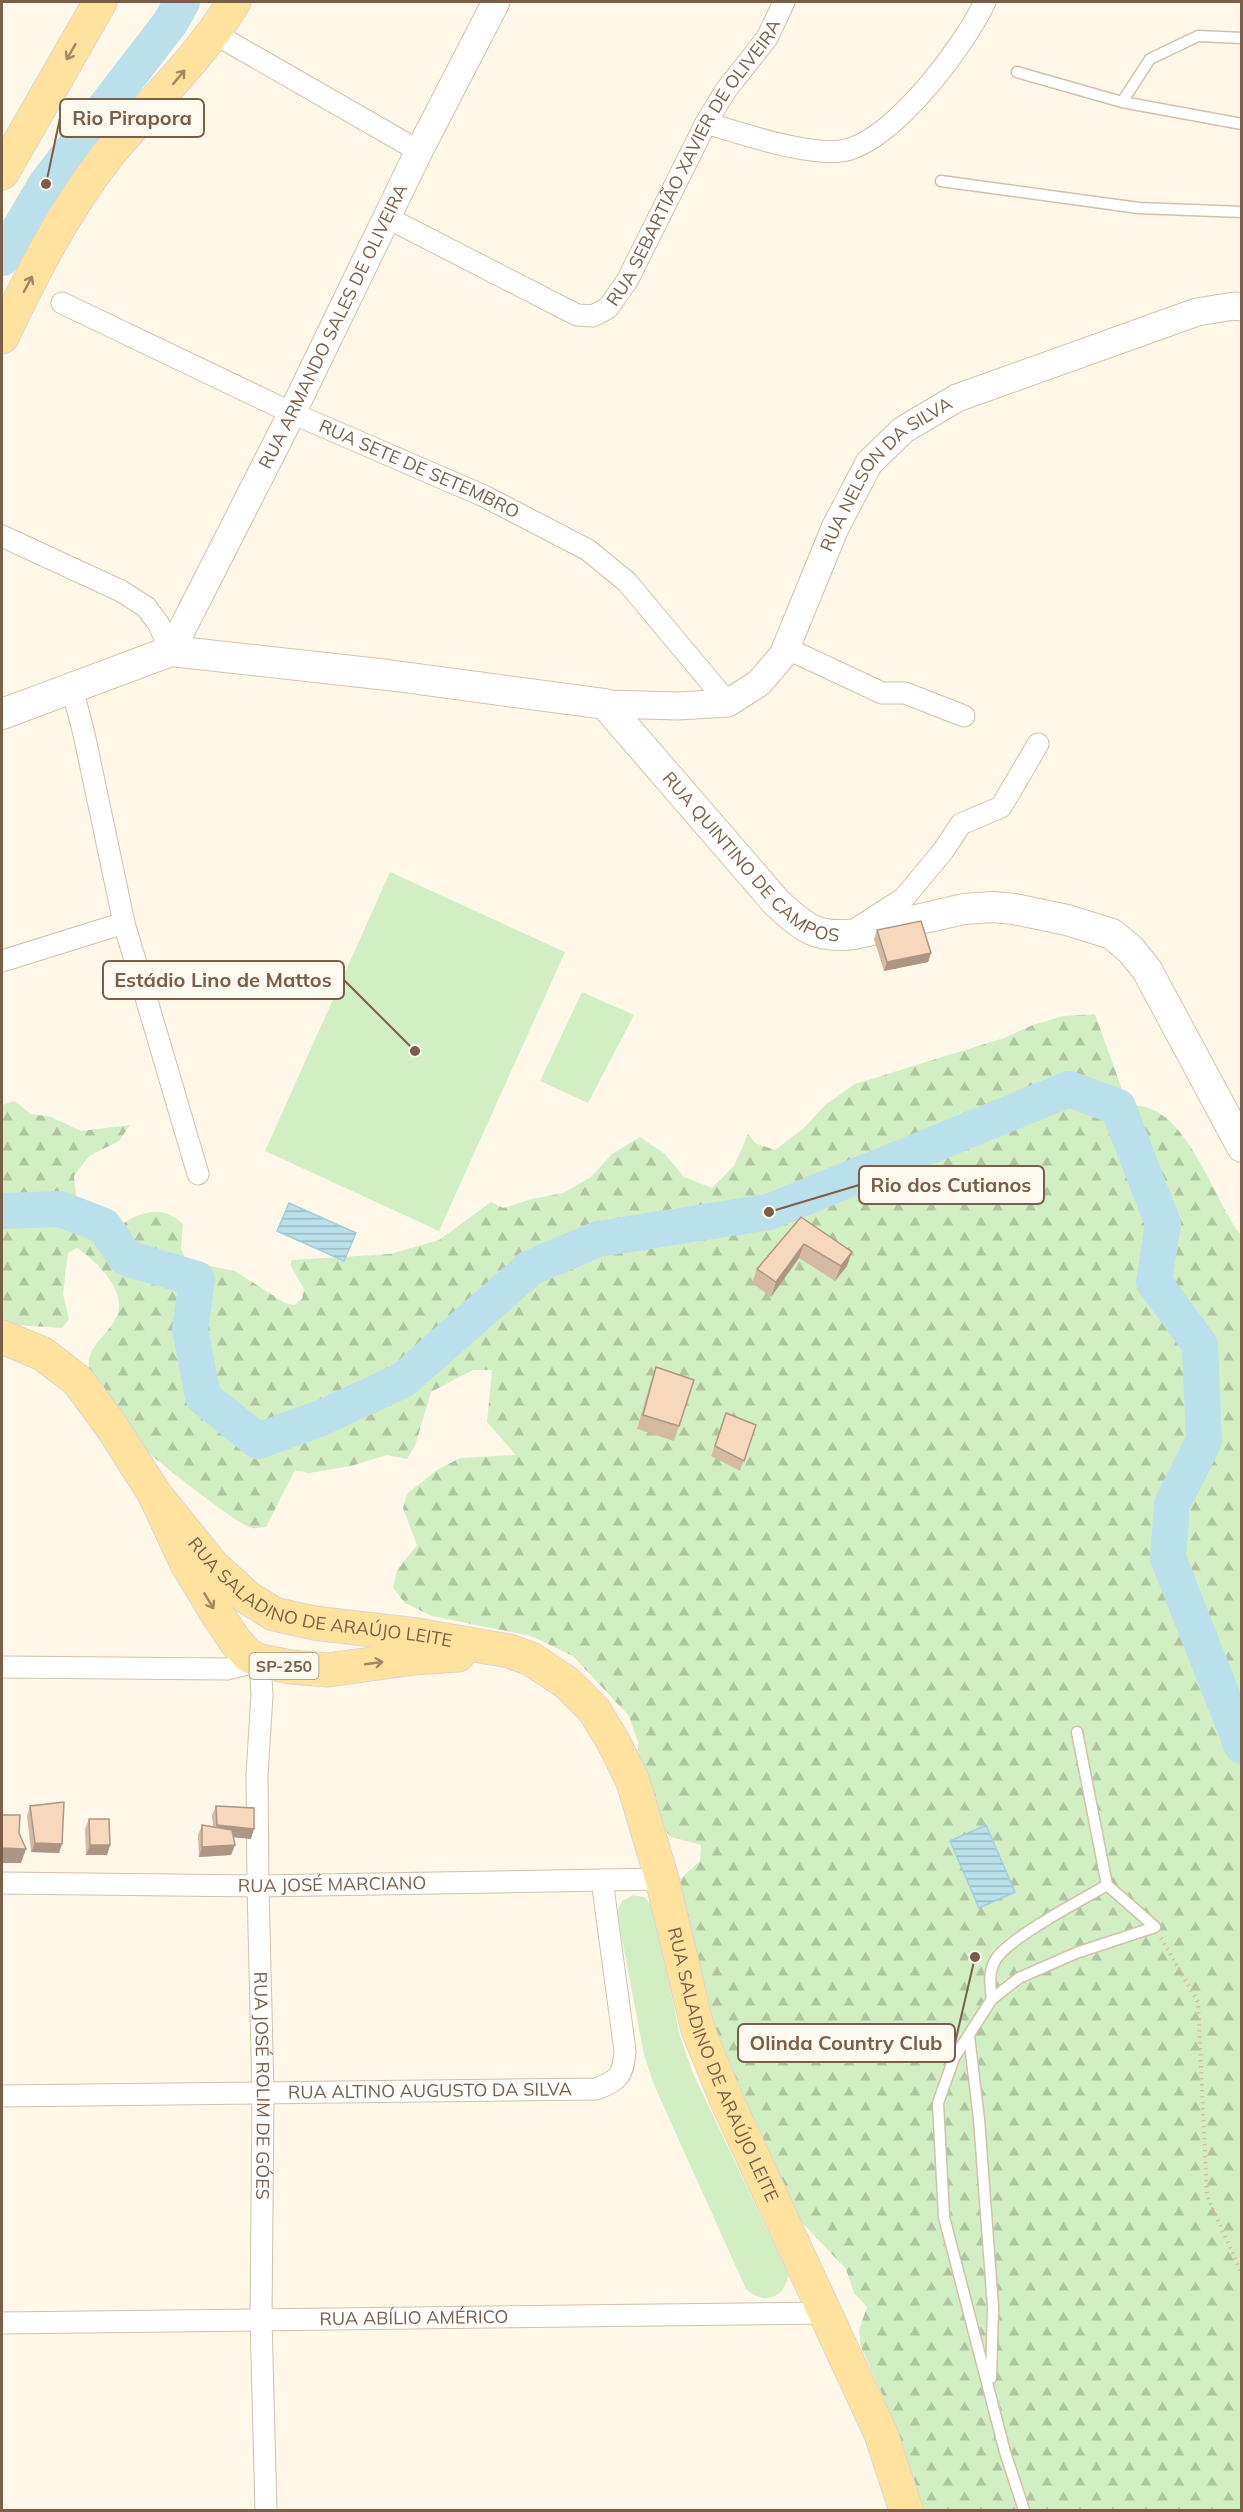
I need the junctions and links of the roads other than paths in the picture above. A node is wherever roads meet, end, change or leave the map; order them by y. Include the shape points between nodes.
1 (100, 2) edge
2 (234, 2) edge
3 (496, 2) edge
4 (784, 2) edge
5 (985, 2) edge
6 (215, 34) junction
7 (1242, 38) edge
8 (1017, 72) dead end
9 (1122, 102) junction
10 (706, 123) junction
11 (1242, 124) edge
12 (419, 151) junction
13 (5, 159) edge
14 (941, 181) dead end
15 (1242, 212) edge
16 (386, 217) junction
17 (62, 303) dead end
18 (1242, 307) edge
19 (2, 337) edge
20 (292, 413) junction
21 (2, 536) edge
22 (786, 648) junction
23 (171, 651) junction
24 (72, 688) junction
25 (728, 703) junction
26 (605, 704) junction
27 (2, 714) edge
28 (964, 716) dead end
29 (1038, 744) dead end
30 (124, 923) junction
31 (840, 936) junction
32 (2, 961) edge
33 (1242, 1147) edge
34 (198, 1174) dead end
35 (2, 1337) edge
36 (154, 1493) junction
37 (268, 1611) junction
38 (509, 1651) junction
39 (248, 1652) junction
40 (2, 1667) edge
41 (190, 1668) junction
42 (1077, 1732) dead end
43 (662, 1879) junction
44 (602, 1880) junction
45 (2, 1883) edge
46 (1107, 1885) junction
47 (258, 1886) junction
48 (992, 1999) junction
49 (969, 2036) junction
50 (263, 2094) junction
51 (2, 2096) edge
52 (826, 2313) junction
53 (261, 2321) junction
54 (2, 2323) edge
55 (991, 2391) junction
56 (266, 2511) edge
57 (906, 2511) edge
58 (1024, 2511) edge

1 -> 13 main road
2 - 6 main road
3 - 12 street, RUA ARMANDO SALES DE OLIVEIRA
4 - 10 street, RUA SEBARTIÃO XAVIER DE OLIVEIRA via 767,38
5 - 10 street via 951,57 908,107 878,135 850,150 822,152
6 - 12 street
19 -> 6 main road via 62,219 108,156
7 - 9 lane via 1198,36 1150,59
8 - 9 lane
9 - 11 lane
10 - 16 street, RUA SEBARTIÃO XAVIER DE OLIVEIRA via 627,281 608,308 593,316 577,315
12 - 16 street, RUA ARMANDO SALES DE OLIVEIRA
14 - 15 lane via 1139,208
16 - 20 street, RUA ARMANDO SALES DE OLIVEIRA
17 - 20 street, RUA SETE DE SETEMBRO
18 - 22 street, RUA NELSON DA SILVA via 1197,312 957,398 903,430 869,463 836,528
20 - 23 street, RUA ARMANDO SALES DE OLIVEIRA
20 - 25 street, RUA SETE DE SETEMBRO via 484,496 588,550 627,582
21 - 23 street via 121,591 146,607
22 - 25 street, RUA NELSON DA SILVA via 759,683
22 - 28 street via 882,693 905,693
23 - 24 main road
23 - 26 main road
24 - 27 main road
24 - 30 street
25 - 26 street, RUA NELSON DA SILVA
26 - 31 main road, RUA QUINTINO DE CAMPOS via 777,903 804,927 818,934
29 - 31 street via 1001,807 961,824 904,897 868,924
30 - 32 street
30 - 34 street
31 - 33 main road, RUA QUINTINO DE CAMPOS via 964,909 993,907 1067,920 1112,934 1147,970
35 - 36 main road, RUA SALADINO DE ARAÚJO LEITE / SP-250 via 43,1354 78,1381
36 - 37 main road, RUA SALADINO DE ARAÚJO LEITE / SP-250 via 213,1566
36 -> 39 main road, RUA SALADINO DE ARAÚJO LEITE / SP-250 via 187,1564
37 - 38 main road, RUA SALADINO DE ARAÚJO LEITE / SP-250 via 314,1623
37 - 39 main road via 273,1639
39 -> 38 main road, RUA SALADINO DE ARAÚJO LEITE / SP-250 via 291,1667 328,1670
38 - 43 main road, RUA SALADINO DE ARAÚJO LEITE / SP-250 via 531,1659 567,1683 594,1710 633,1782
39 - 41 street
39 - 41 street via 227,1668
39 - 47 street, RUA JOSÉ ROLIM DE GÓES via 262,1695 257,1775
40 - 41 street
42 - 46 lane
43 - 44 street, RUA JOSÉ MARCIANO
43 - 52 main road, RUA SALADINO DE ARAÚJO LEITE / SP-250 via 698,2031
44 - 47 street, RUA JOSÉ MARCIANO
44 - 50 street, RUA ALTINO AUGUSTO DA SILVA via 625,2051 623,2071 612,2082 596,2089
45 - 47 street, RUA JOSÉ MARCIANO
46 - 48 lane via 1008,1945 995,1960 989,1979
46 - 48 lane via 1155,1927 1076,1953 1019,1978
47 - 50 street, RUA JOSÉ ROLIM DE GÓES
48 - 49 lane
49 - 55 lane via 993,2307
49 - 55 lane via 954,2058 938,2103 944,2217
50 - 51 street, RUA ALTINO AUGUSTO DA SILVA
50 - 53 street, RUA JOSÉ ROLIM DE GÓES
52 - 53 street, RUA ABÍLIO AMÉRICO
52 - 57 main road, RUA SALADINO DE ARAÚJO LEITE / SP-250 via 881,2434
53 - 54 street, RUA ABÍLIO AMÉRICO
53 - 56 street, RUA JOSÉ ROLIM DE GÓES
55 - 58 lane

